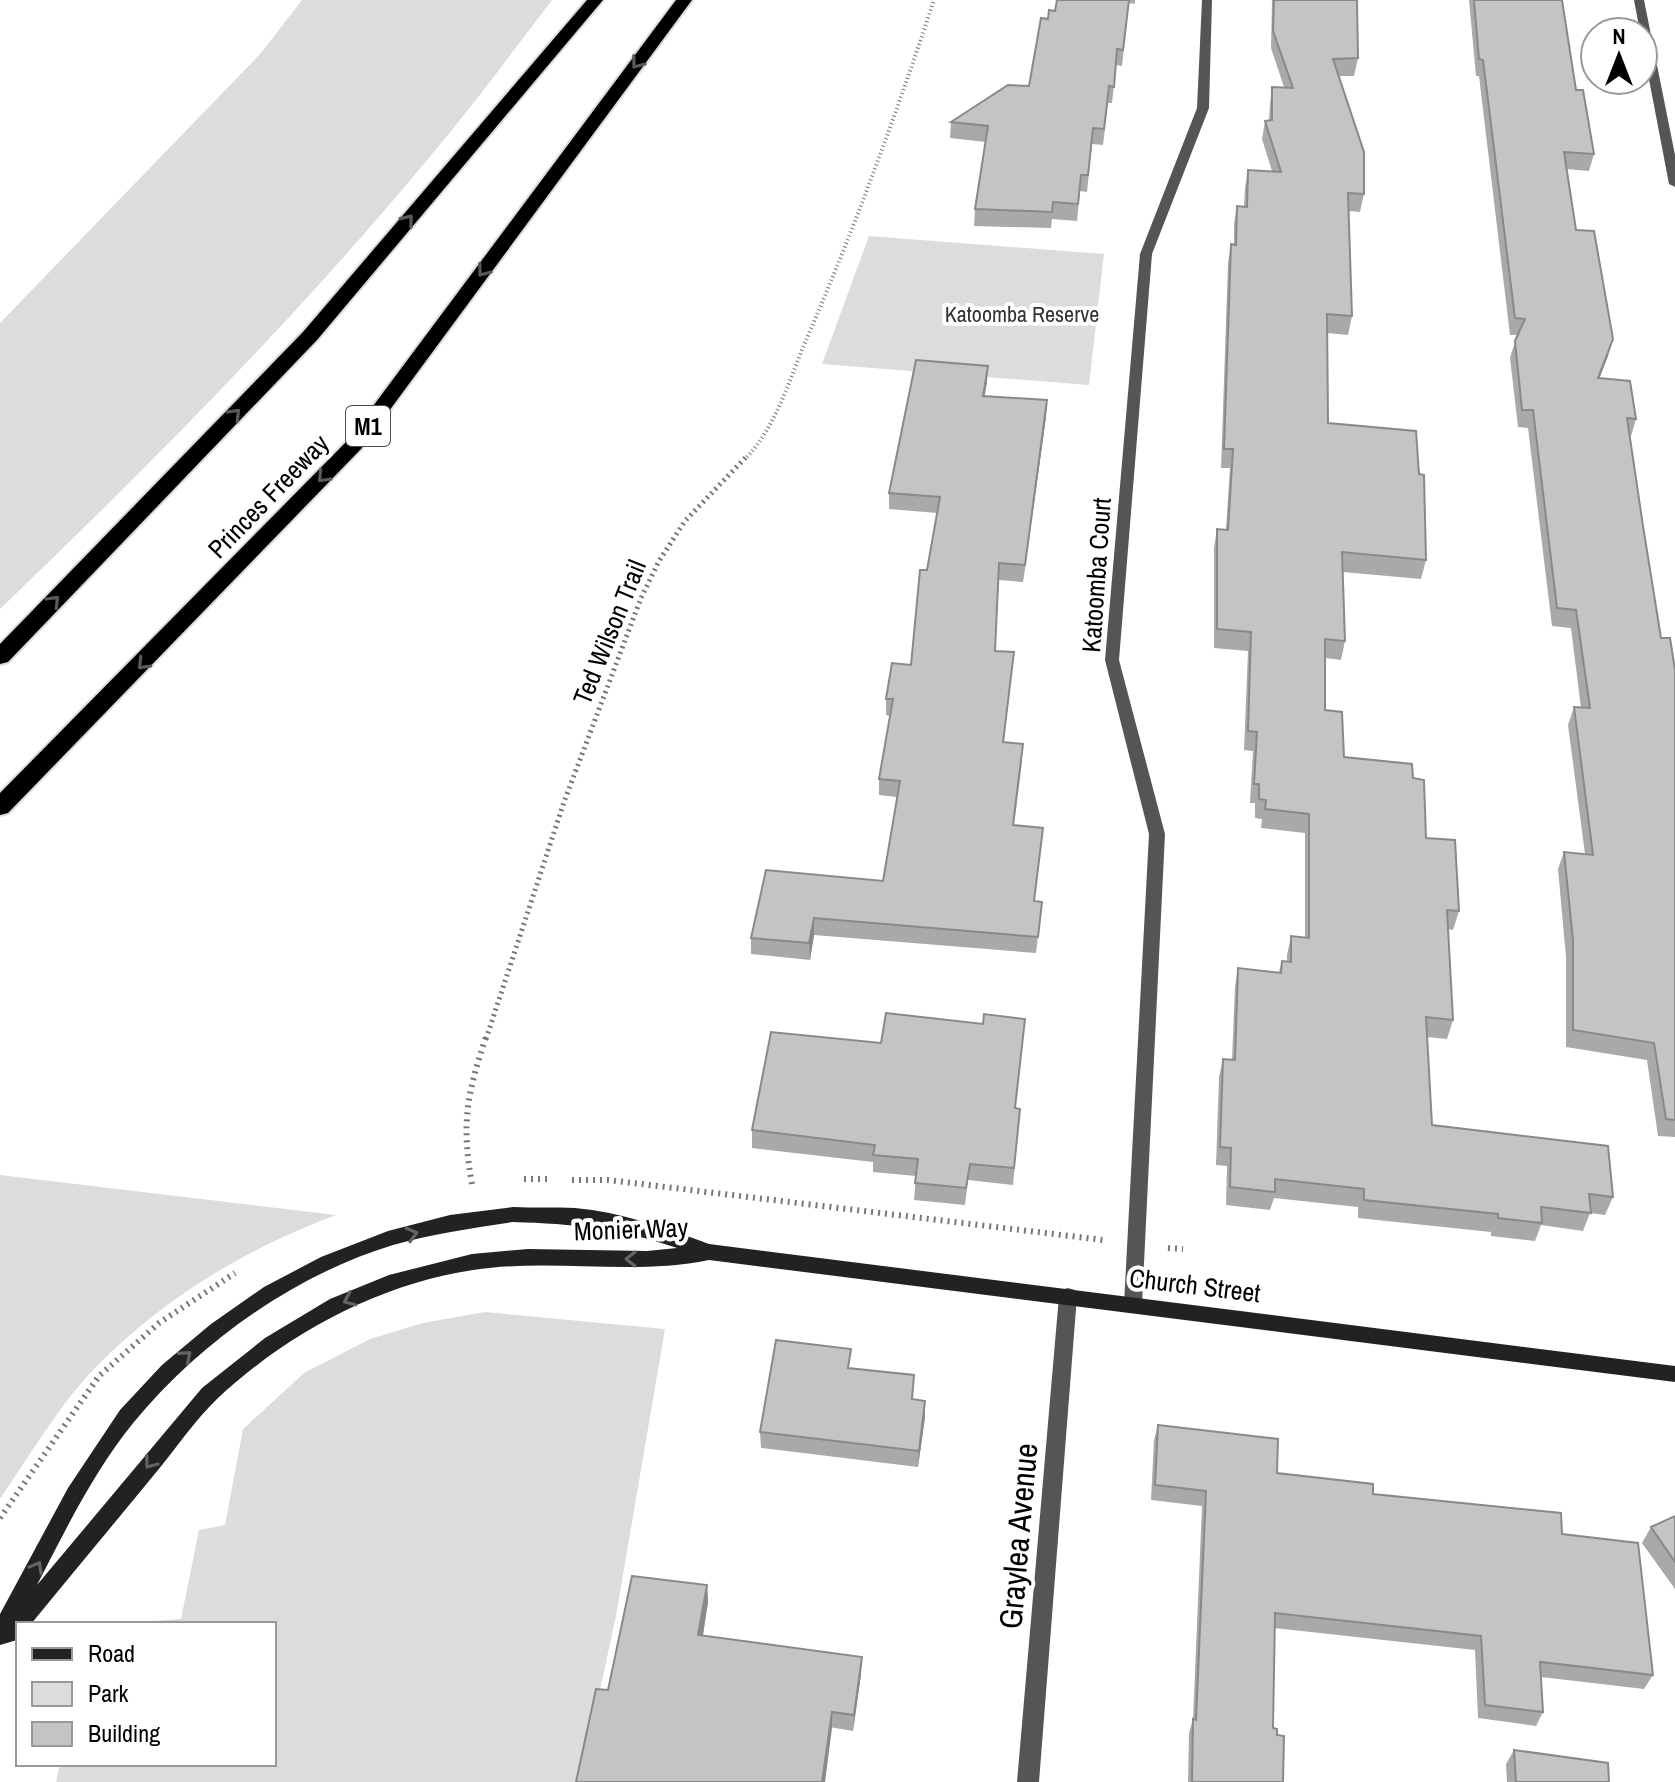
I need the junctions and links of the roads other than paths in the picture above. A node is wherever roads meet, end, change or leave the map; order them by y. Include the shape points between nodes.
1 (595, 0) edge
2 (684, 0) edge
3 (1207, 0) edge
4 (1639, 0) edge
5 (1675, 184) edge
6 (0, 657) edge
7 (0, 807) edge
8 (708, 1252) junction
9 (1068, 1296) junction
10 (1133, 1304) junction
11 (1675, 1374) edge
12 (19, 1622) edge
13 (16, 1626) edge
14 (0, 1635) edge
15 (0, 1645) edge
16 (1028, 1782) edge

6 -> 1 highway via 310,336
2 -> 7 highway, Princes Freeway / M1 via 354,445
3 - 10 street, Katoomba Court via 1203,108 1146,254 1112,660 1157,834
4 - 5 street
8 - 9 street, Church Street
8 -> 12 street, Monier Way via 647,1259 528,1257 472,1262 389,1283 316,1316 209,1394
14 -> 8 street, Monier Way via 91,1468 129,1414 219,1328 301,1275 358,1249 416,1232 515,1216 623,1223
9 - 10 street, Church Street
9 - 16 street, Graylea Avenue
10 - 11 street, Church Street
13 -> 15 street, Monier Way

